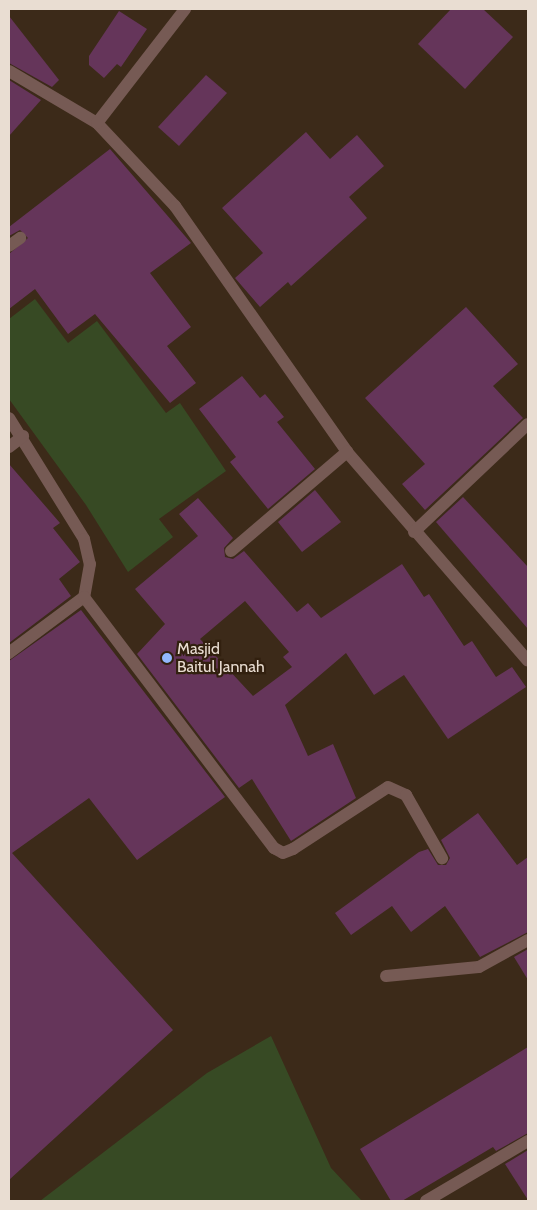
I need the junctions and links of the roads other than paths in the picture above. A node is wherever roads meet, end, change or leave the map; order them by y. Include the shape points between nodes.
1 (185, 9) edge
2 (9, 71) edge
3 (97, 123) junction
4 (20, 238) dead end
5 (9, 246) edge
6 (9, 418) edge
7 (528, 424) edge
8 (23, 436) junction
9 (9, 447) edge
10 (346, 452) junction
11 (414, 532) junction
12 (231, 552) dead end
13 (84, 597) junction
14 (9, 653) edge
15 (528, 661) edge
16 (442, 858) dead end
17 (528, 940) edge
18 (386, 976) dead end
19 (528, 1141) edge
20 (426, 1201) edge

1 - 3 street
2 - 3 street
3 - 10 street via 175,206
4 - 5 street
6 - 8 street
7 - 11 street
8 - 9 street
8 - 13 street via 90,552 90,578
10 - 11 street
10 - 12 street
11 - 15 street
13 - 14 street
13 - 16 street via 274,848 283,853 293,849 388,787 406,796
17 - 18 street via 479,967
19 - 20 street

